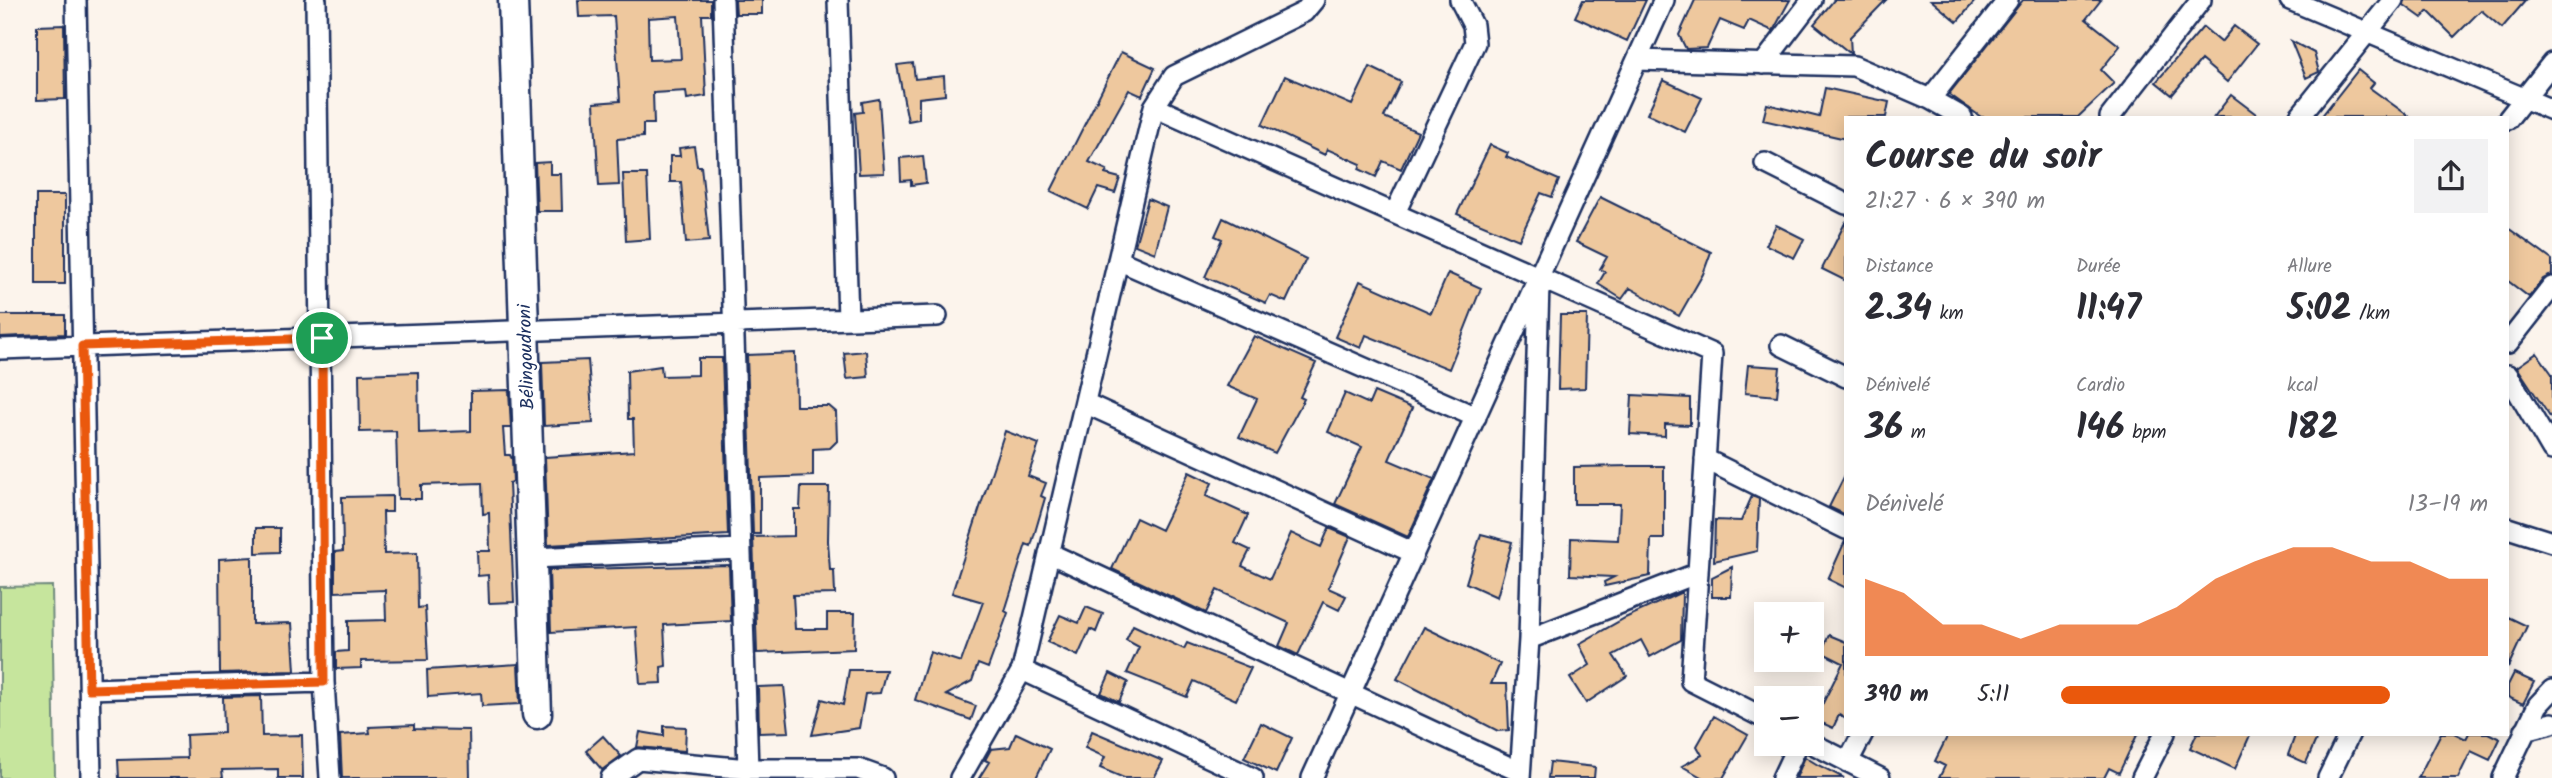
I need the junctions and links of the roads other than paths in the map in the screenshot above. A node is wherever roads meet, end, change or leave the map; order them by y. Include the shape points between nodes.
1 (76, 0) edge
2 (316, 0) edge
3 (513, 0) edge
4 (723, 0) edge
5 (838, 0) edge
6 (1314, 0) edge
7 (1460, 0) edge
8 (1664, 0) edge
9 (1812, 0) edge
10 (2008, 0) edge
11 (2201, 0) edge
12 (2290, 0) edge
13 (2393, 0) edge
14 (2367, 32) junction
15 (1637, 60) junction
16 (2552, 63) edge
17 (1763, 64) junction
18 (2524, 98) junction
19 (1930, 99) junction
20 (1154, 107) junction
21 (2552, 110) edge
22 (1960, 116) edge
23 (2111, 116) edge
24 (2300, 116) edge
25 (2509, 118) edge
26 (1765, 163) dead end
27 (1844, 203) edge
28 (1395, 214) junction
29 (1118, 260) junction
30 (1539, 277) junction
31 (2552, 287) edge
32 (937, 316) dead end
33 (848, 319) junction
34 (734, 323) junction
35 (524, 331) junction
36 (322, 338) junction
37 (2509, 342) edge
38 (1781, 345) dead end
39 (82, 346) junction
40 (0, 349) edge
41 (1844, 376) edge
42 (2509, 377) edge
43 (1084, 403) junction
44 (1476, 417) junction
45 (2552, 450) edge
46 (1705, 459) junction
47 (1844, 527) edge
48 (2509, 528) edge
49 (2552, 542) edge
50 (741, 549) junction
51 (1049, 553) junction
52 (1414, 554) junction
53 (531, 558) junction
54 (1698, 573) junction
55 (1529, 639) junction
56 (1022, 670) junction
57 (324, 682) junction
58 (89, 689) junction
59 (2552, 690) edge
60 (1350, 693) junction
61 (1754, 713) edge
62 (537, 714) dead end
63 (2552, 723) edge
64 (2525, 730) junction
65 (1861, 736) edge
66 (2163, 736) edge
67 (2349, 736) edge
68 (1824, 750) edge
69 (1792, 756) edge
70 (1848, 762) junction
71 (748, 769) junction
72 (1520, 775) edge
73 (91, 778) edge
74 (330, 778) edge
75 (611, 778) edge
76 (883, 778) edge
77 (960, 778) edge
78 (1253, 778) edge
79 (1312, 778) edge
80 (1782, 778) edge
81 (1880, 778) edge
82 (2142, 778) edge
83 (2329, 778) edge
84 (2503, 778) edge

1 - 39 street
2 - 36 street
3 - 35 street, Bélingoudroni
4 - 34 street
5 - 33 street
6 - 20 street via 1304,12 1174,76
7 - 28 street via 1473,25 1475,43
8 - 15 street
9 - 17 street
10 - 19 street
11 - 23 street
12 - 14 street
13 - 14 street
14 - 18 street
14 - 24 street
15 - 17 street
15 - 30 street
16 - 18 street
17 - 19 street via 1854,66
18 - 21 street
18 - 25 street
19 - 22 street
20 - 28 street
20 - 29 street
26 - 27 street
28 - 30 street
29 - 43 street
29 - 44 street
30 - 44 street
30 - 46 street via 1712,354
30 - 55 street
31 - 37 street
32 - 33 street
33 - 34 street
34 - 35 street
34 - 50 street
35 - 36 street
35 - 53 street, Bélingoudroni
36 - 39 street
36 - 57 street
38 - 41 street
39 - 40 street
39 - 58 street
42 - 45 street
43 - 51 street
43 - 52 street
44 - 52 street
46 - 47 street
46 - 54 street
48 - 49 street
50 - 53 street
50 - 71 street
51 - 56 street
51 - 60 street
52 - 60 street
53 - 62 street, Bélingoudroni
54 - 55 street
54 - 61 street via 1691,681
55 - 72 street
56 - 77 street
56 - 78 street
57 - 58 street
57 - 74 street
58 - 73 street
59 - 64 street
60 - 72 street
60 - 79 street
63 - 64 street
64 - 84 street
65 - 70 street
66 - 82 street
67 - 83 street
68 - 70 street
69 - 80 street
70 - 81 street
71 - 75 street via 638,759
71 - 76 street via 858,769

